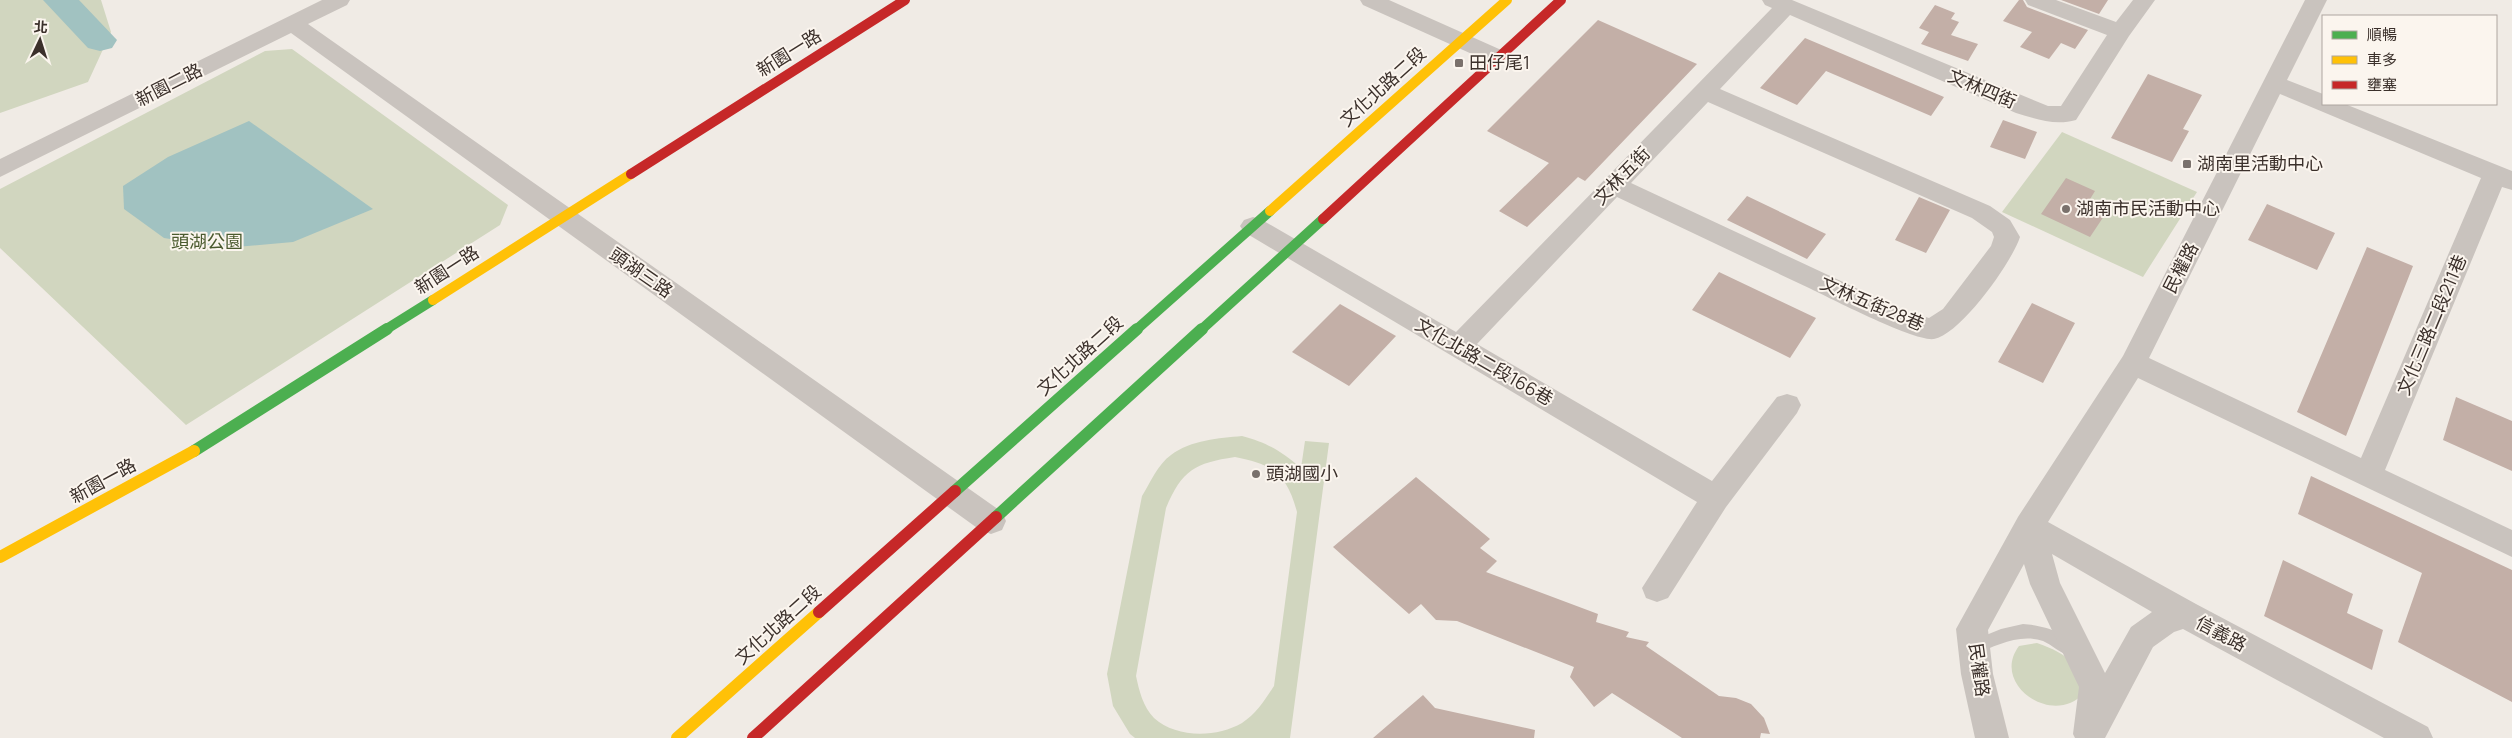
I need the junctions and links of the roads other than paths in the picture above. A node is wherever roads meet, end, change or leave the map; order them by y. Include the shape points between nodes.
1 (339, 0) edge
2 (905, 0) edge
3 (1371, 0) edge
4 (1507, 0) edge
5 (1561, 0) edge
6 (2036, 0) edge
7 (2144, 0) edge
8 (2316, 0) edge
9 (1779, 3) edge
10 (292, 23) junction
11 (2120, 32) junction
12 (1461, 41) junction
13 (1500, 58) junction
14 (2274, 83) junction
15 (1704, 91) junction
16 (2322, 103) edge
17 (2326, 105) edge
18 (0, 169) edge
19 (2504, 178) edge
20 (1614, 185) junction
21 (563, 217) junction
22 (1253, 226) junction
23 (1290, 248) junction
24 (1458, 347) junction
25 (2133, 363) junction
26 (1787, 405) dead end
27 (2368, 476) junction
28 (952, 493) junction
29 (1716, 498) junction
30 (991, 521) junction
31 (2028, 526) junction
32 (2512, 544) edge
33 (0, 557) edge
34 (1657, 588) dead end
35 (2185, 614) junction
36 (1975, 647) junction
37 (2079, 655) junction
38 (2089, 736) edge
39 (677, 738) edge
40 (753, 738) edge
41 (1992, 738) edge
42 (2416, 738) edge

1 - 10 street, 新園二路
2 - 21 street, 新園一路
3 - 12 street
4 - 12 street, 文化北路二段
5 - 13 street
6 - 11 street
7 - 11 street, 文林四街
8 - 14 street, 民權路
9 - 11 street, 文林四街 via 2047,114 2068,114
9 - 15 street, 文林五街
10 - 18 street, 新園二路
10 - 21 street, 頭湖三路
12 - 13 street
12 - 22 street, 文化北路二段
13 - 23 street
14 - 16 street, 文化三路二段211巷
14 - 25 street, 民權路
15 - 20 street, 文林五街
15 - 20 street, 文林五街28巷 via 1981,212 2002,226 2007,237 2003,249 1952,316 1932,329 1894,317
17 - 19 street, 文化三路二段211巷
19 - 27 street, 文化三路二段211巷
20 - 24 street, 文林五街
21 - 28 street, 頭湖三路
21 - 33 street, 新園一路 via 209,443
22 - 23 street, 文化北路二段166巷
22 - 28 street, 文化北路二段
23 - 24 street, 文化北路二段166巷
23 - 30 street
24 - 29 street, 文化北路二段166巷
25 - 27 street
25 - 31 street, 民權路
26 - 29 street
27 - 32 street
28 - 30 street, 頭湖三路
28 - 39 street, 文化北路二段
29 - 34 street
30 - 40 street
31 - 35 street, 信義路
31 - 36 street, 民權路 via 1972,628
31 - 37 street via 2045,584
35 - 38 street via 2162,622 2142,638
35 - 42 street, 信義路
36 - 37 lane via 2000,636 2026,630 2056,638
36 - 41 street, 民權路 via 1977,674
37 - 38 street via 2095,686

